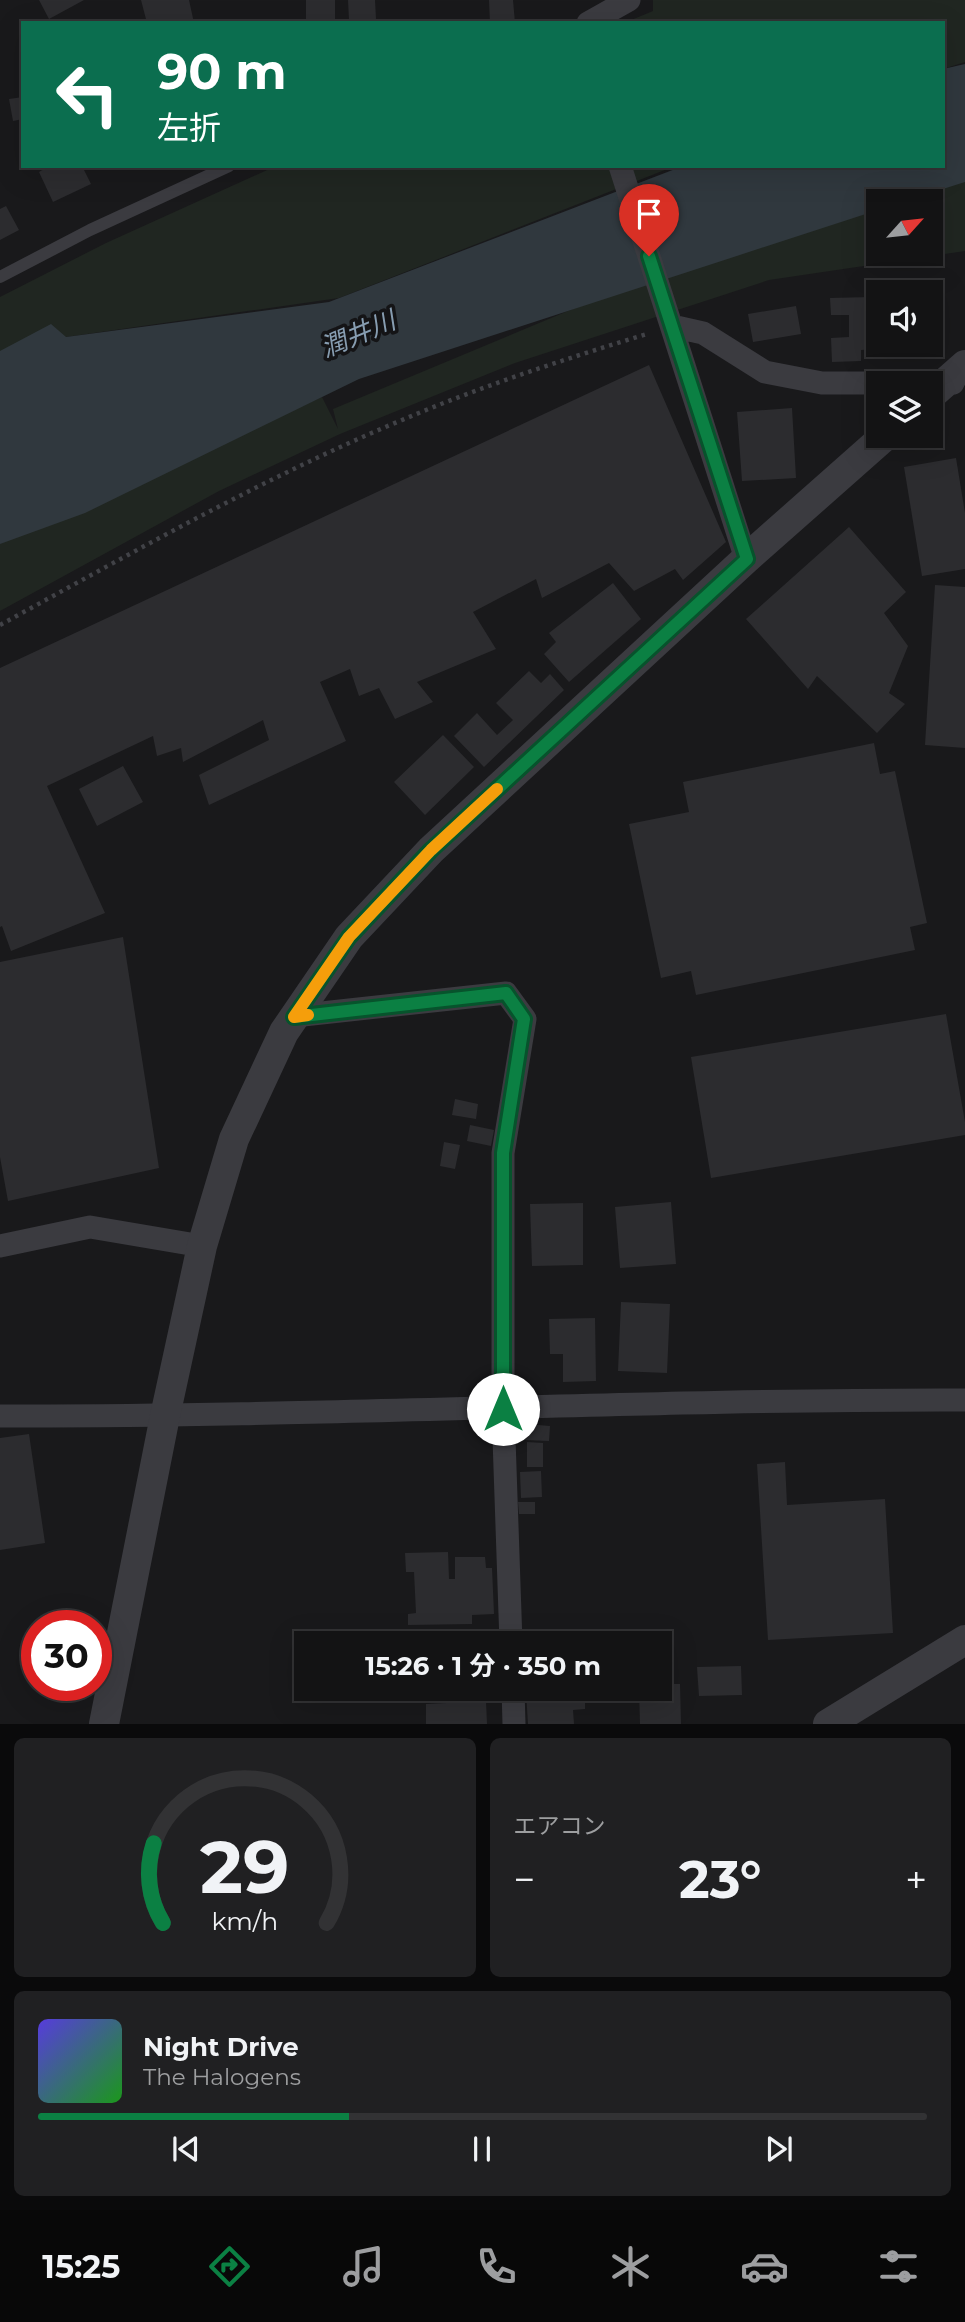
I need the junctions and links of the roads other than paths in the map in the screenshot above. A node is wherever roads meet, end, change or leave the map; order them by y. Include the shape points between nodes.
1 (629, 0) edge
2 (592, 21) edge
3 (225, 168) edge
4 (621, 168) edge
5 (0, 277) edge
6 (672, 326) junction
7 (952, 382) edge
8 (872, 448) edge
9 (747, 559) junction
10 (294, 1017) junction
11 (0, 1246) edge
12 (202, 1246) junction
13 (965, 1400) edge
14 (503, 1409) junction
15 (0, 1416) edge
16 (165, 1416) junction
17 (511, 1631) edge
18 (965, 1640) edge
19 (513, 1701) edge
20 (104, 1724) edge
21 (514, 1724) edge
22 (828, 1724) edge

1 - 2 street
3 - 5 lane
4 - 6 street
6 - 7 street via 703,333 765,372 822,383
6 - 9 street
8 - 9 street
9 - 10 street via 431,850 349,937
10 - 12 street via 234,1139
10 - 14 street via 506,993 524,1019 503,1153
11 - 12 street via 90,1227
12 - 16 street
13 - 14 street
14 - 16 street
14 - 17 street
15 - 16 street
16 - 20 street
18 - 22 street
19 - 21 street

